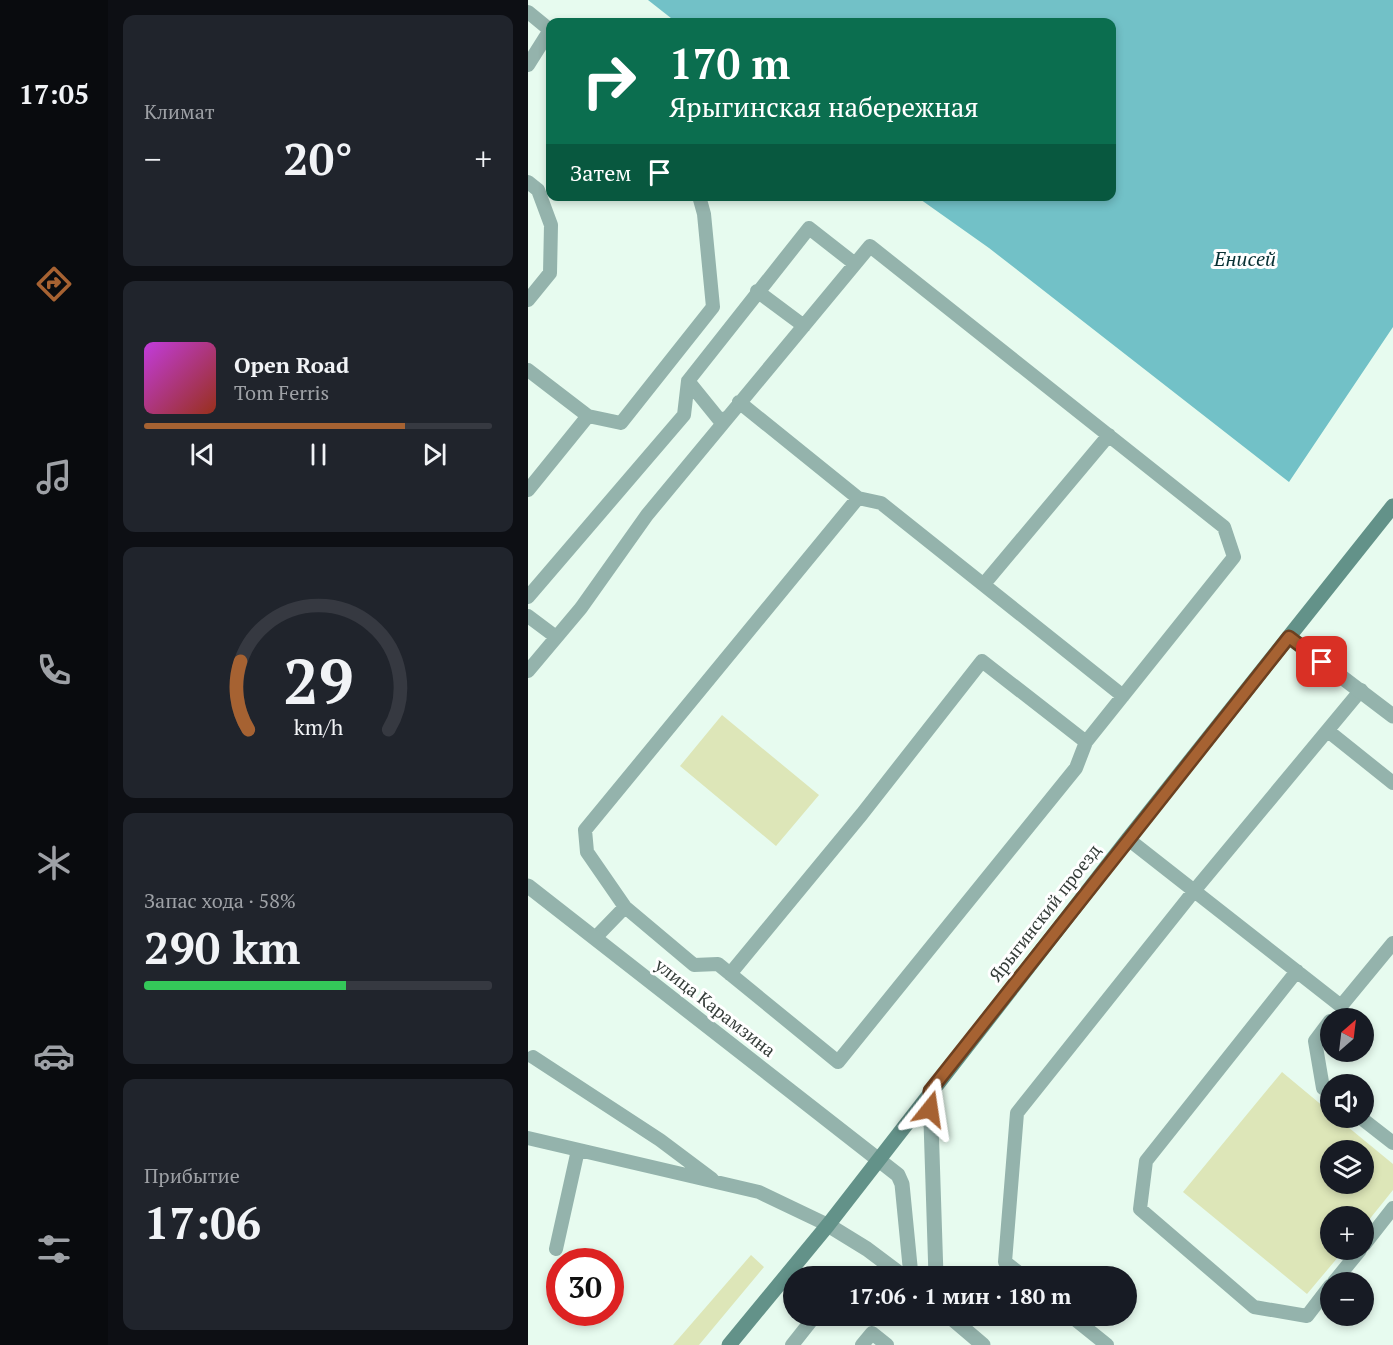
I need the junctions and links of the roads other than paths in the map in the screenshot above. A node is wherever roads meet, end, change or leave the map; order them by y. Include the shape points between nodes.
1 (528, 12) edge
2 (546, 27) edge
3 (546, 36) edge
4 (528, 65) edge
5 (528, 182) edge
6 (700, 201) edge
7 (855, 264) junction
8 (757, 291) junction
9 (528, 300) edge
10 (804, 326) junction
11 (528, 370) edge
12 (687, 381) junction
13 (739, 402) junction
14 (588, 416) junction
15 (722, 423) junction
16 (1108, 435) junction
17 (528, 490) edge
18 (858, 498) junction
19 (1393, 506) edge
20 (984, 584) junction
21 (528, 597) edge
22 (528, 616) edge
23 (1289, 637) junction
24 (556, 638) junction
25 (528, 671) edge
26 (1361, 690) junction
27 (1123, 696) junction
28 (1393, 716) edge
29 (1328, 730) junction
30 (1086, 742) junction
31 (1393, 783) edge
32 (1128, 839) junction
33 (528, 886) edge
34 (1194, 891) junction
35 (625, 907) junction
36 (596, 938) junction
37 (1393, 943) edge
38 (1297, 971) junction
39 (730, 974) junction
40 (1341, 1006) joint
41 (1320, 1034) edge
42 (533, 1057) dead end
43 (1321, 1074) edge
44 (930, 1091) junction
45 (1374, 1128) edge
46 (528, 1138) edge
47 (1393, 1143) edge
48 (578, 1150) junction
49 (878, 1160) junction
50 (718, 1184) junction
51 (1393, 1208) edge
52 (828, 1225) junction
53 (1374, 1232) edge
54 (556, 1248) edge
55 (1352, 1260) edge
56 (890, 1266) edge
57 (910, 1266) edge
58 (936, 1266) edge
59 (1010, 1266) edge
60 (1342, 1272) edge
61 (1320, 1300) edge
62 (806, 1326) edge
63 (961, 1326) edge
64 (1083, 1326) edge
65 (729, 1345) edge
66 (792, 1345) edge
67 (862, 1345) edge
68 (887, 1345) edge
69 (983, 1345) edge
70 (1107, 1345) edge

1 - 2 lane
3 - 4 lane
5 - 9 lane via 538,190 551,225 550,273
6 - 14 lane via 712,307 621,423
7 - 8 lane via 809,228
7 - 10 lane
7 - 16 lane via 870,246
8 - 10 lane
8 - 12 lane
10 - 13 lane
11 - 14 lane
12 - 15 lane
12 - 21 lane via 684,415
13 - 15 lane
13 - 18 lane
14 - 17 lane
15 - 24 lane via 647,514
16 - 20 lane
16 - 27 lane via 1224,527 1234,557
18 - 20 lane via 881,503
18 - 35 lane via 585,830 587,852
19 - 23 main road, Ярыгинский проезд
20 - 27 lane
22 - 24 lane
23 - 26 street
23 - 32 main road, Ярыгинский проезд
24 - 25 lane
26 - 28 street
26 - 29 lane
27 - 30 lane
29 - 31 lane
29 - 34 lane
30 - 39 lane via 982,661
30 - 39 lane via 1076,768 838,1062
32 - 34 lane
32 - 44 main road, Ярыгинский проезд
33 - 36 street, улица Карамзина
34 - 38 lane
34 - 59 lane via 1017,1113 1005,1262
35 - 36 lane
35 - 39 lane via 694,965 718,964
36 - 49 street, улица Карамзина
37 - 40 lane
38 - 40 lane
38 - 61 lane via 1146,1161 1140,1209 1254,1306 1307,1316
41 - 43 lane via 1315,1041
42 - 50 lane via 660,1140
44 - 49 main road, Ярыгинский проезд
44 - 58 street
45 - 47 lane
46 - 48 lane
48 - 50 lane
48 - 54 lane
49 - 52 main road, Ярыгинский проезд
49 - 57 street, улица Карамзина via 898,1175 902,1184
50 - 52 lane via 759,1192
51 - 53 lane
52 - 56 street
52 - 65 main road, Ярыгинский проезд
55 - 60 lane
62 - 66 lane
63 - 69 street
64 - 70 lane
67 - 68 lane via 872,1333

